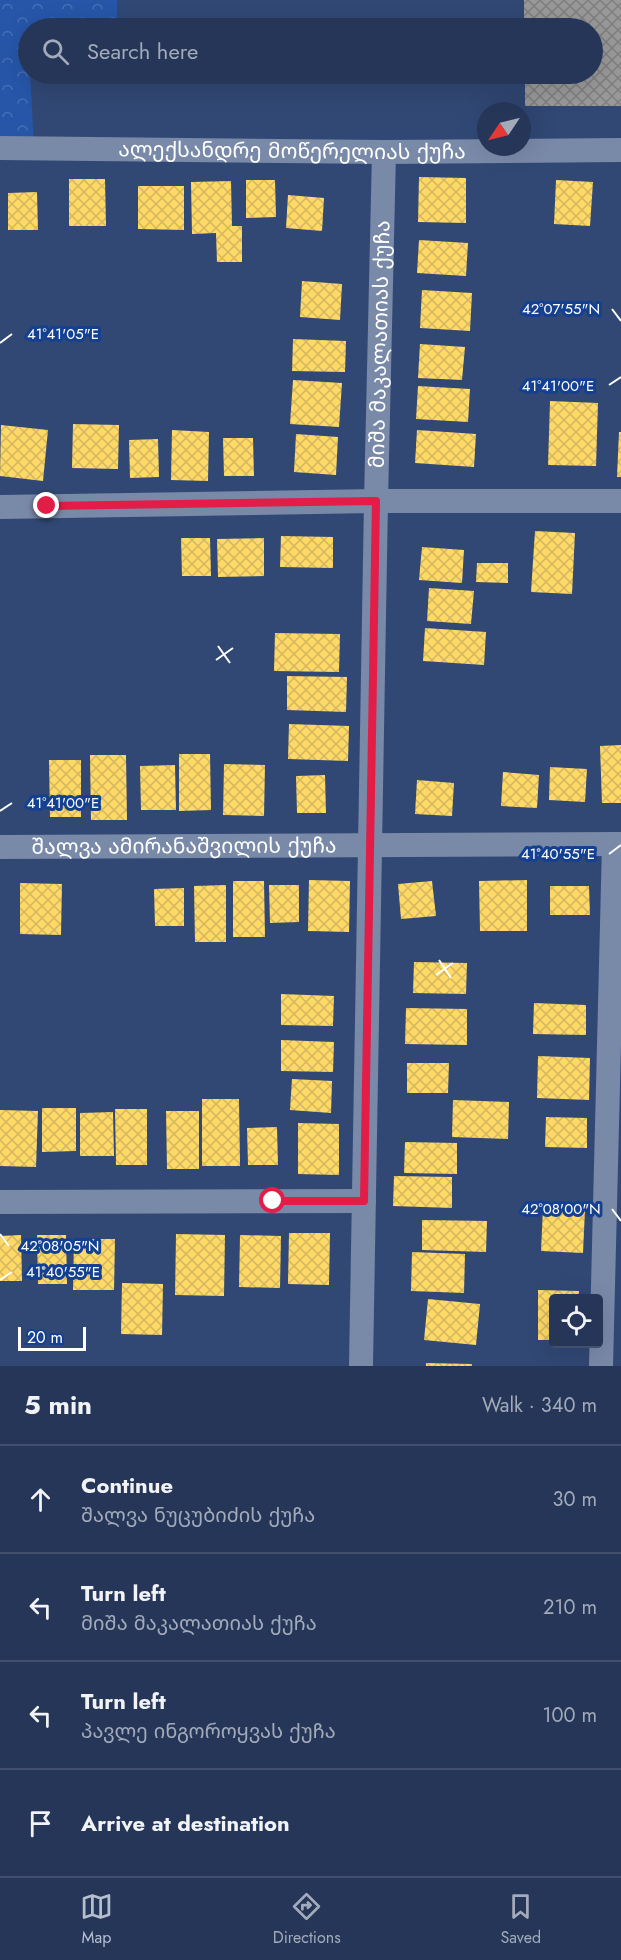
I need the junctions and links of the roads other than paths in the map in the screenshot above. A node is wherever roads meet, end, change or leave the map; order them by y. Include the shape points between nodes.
1 (0, 148) edge
2 (621, 150) edge
3 (384, 152) junction
4 (376, 501) junction
5 (621, 501) edge
6 (0, 507) edge
7 (618, 844) edge
8 (371, 845) junction
9 (0, 847) edge
10 (364, 1201) junction
11 (0, 1202) edge
12 (361, 1366) edge
13 (601, 1366) edge

1 - 3 street, ალექსანდრე მოწერელიას ქუჩა
2 - 3 street, ალექსანდრე მოწერელიას ქუჩა
3 - 4 street, მიშა მაკალათიას ქუჩა
4 - 5 street
4 - 6 street
4 - 8 street, მიშა მაკალათიას ქუჩა
7 - 8 street, შალვა ამირანაშვილის ქუჩა
7 - 13 street
8 - 9 street, შალვა ამირანაშვილის ქუჩა
8 - 10 street, მიშა მაკალათიას ქუჩა
10 - 11 street
10 - 12 street, მიშა მაკალათიას ქუჩა

